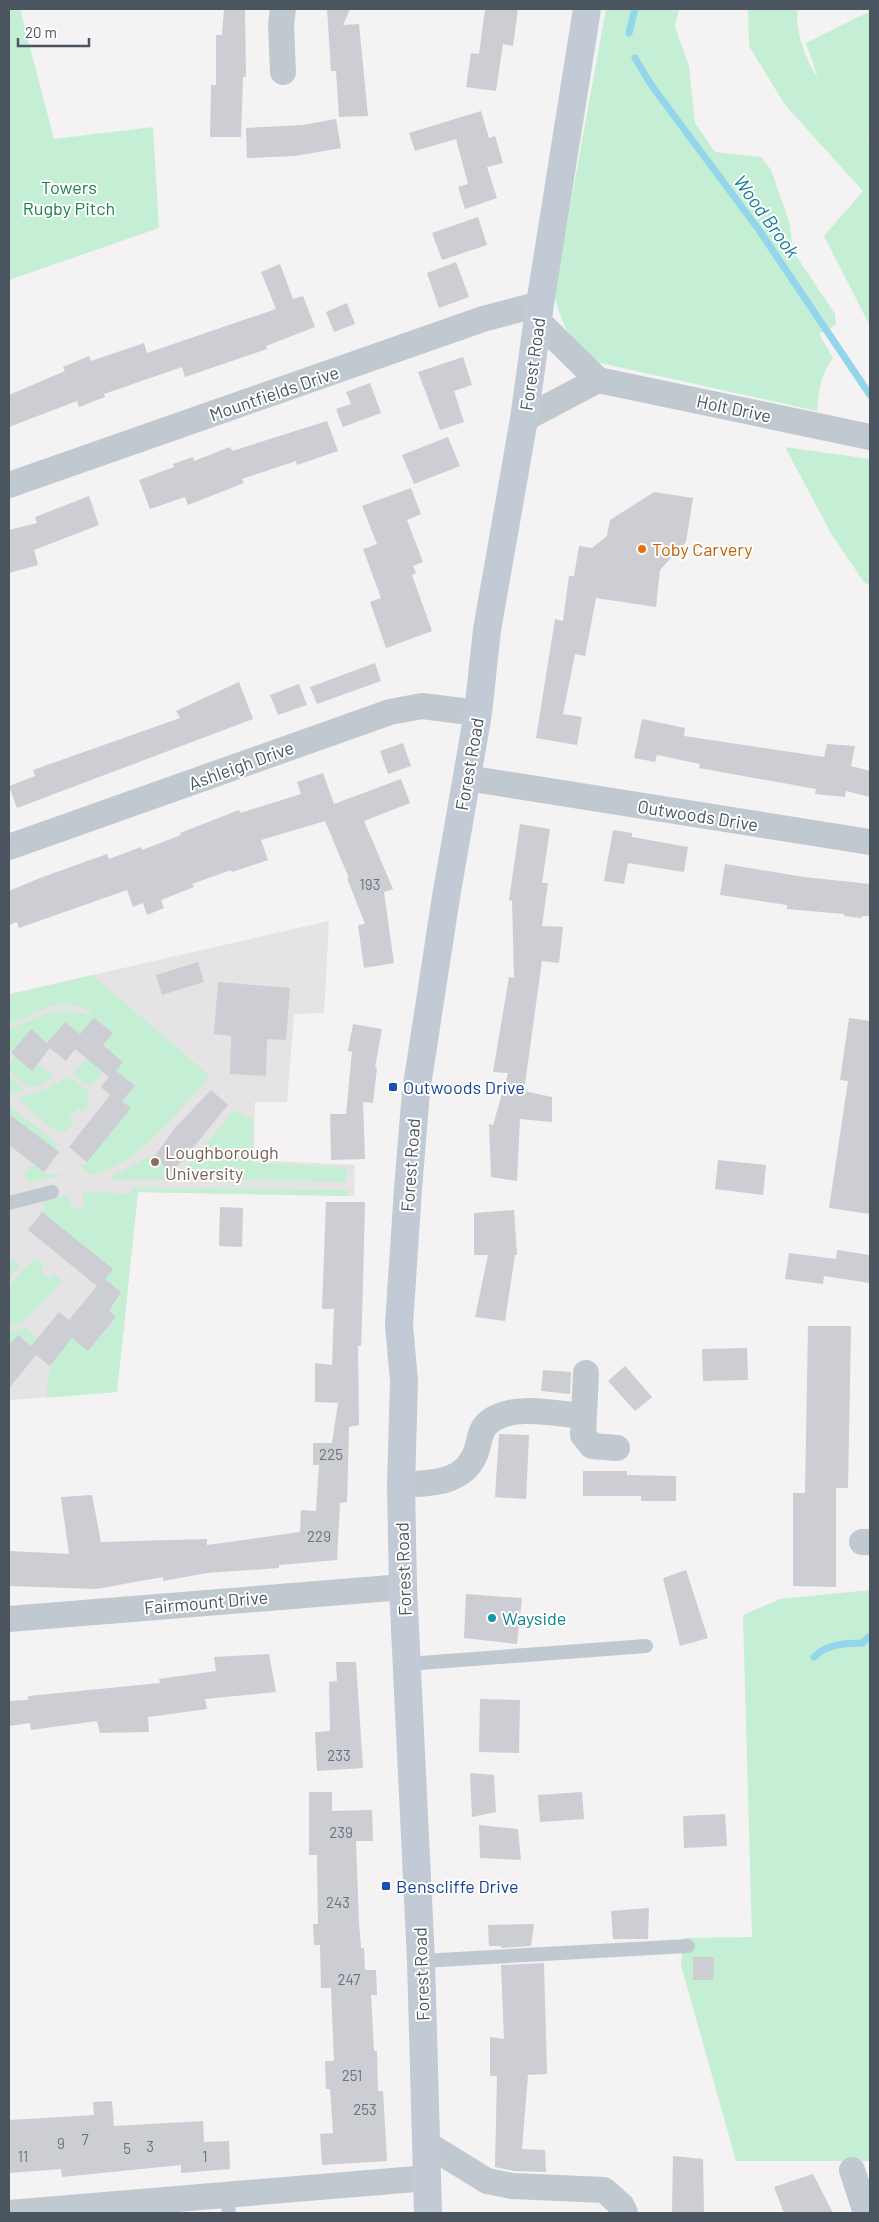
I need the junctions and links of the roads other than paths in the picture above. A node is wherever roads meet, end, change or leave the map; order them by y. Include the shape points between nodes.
1 (283, 9) edge
2 (587, 9) edge
3 (282, 72) dead end
4 (539, 313) junction
5 (598, 380) junction
6 (524, 419) junction
7 (870, 437) edge
8 (9, 485) edge
9 (478, 714) junction
10 (468, 778) junction
11 (870, 842) edge
12 (9, 847) edge
13 (52, 1192) dead end
14 (9, 1203) edge
15 (586, 1373) dead end
16 (583, 1416) junction
17 (617, 1448) dead end
18 (401, 1485) junction
19 (403, 1587) junction
20 (9, 1619) edge
21 (646, 1646) dead end
22 (407, 1664) junction
23 (688, 1946) dead end
24 (421, 1961) junction
25 (427, 2144) junction
26 (852, 2170) dead end
27 (428, 2178) junction
28 (228, 2205) edge
29 (43, 2212) edge
30 (9, 2213) edge
31 (428, 2213) edge
32 (624, 2213) edge
33 (866, 2213) edge

1 - 3 street
2 - 4 street, Forest Road
4 - 5 street
4 - 6 street, Forest Road
4 - 8 street, Mountfields Drive via 483,319
5 - 6 street
5 - 7 street, Holt Drive
6 - 9 street, Forest Road via 487,630
9 - 10 street, Forest Road
9 - 12 street, Ashleigh Drive via 422,706 390,712
10 - 11 street, Outwoods Drive
10 - 18 street, Forest Road via 444,906 416,1092 399,1325 404,1381
13 - 14 lane
15 - 16 street
16 - 17 street via 587,1441 600,1448
16 - 18 street via 518,1411 505,1414 489,1422 480,1434 473,1461 453,1479
18 - 19 street, Forest Road
19 - 20 street, Fairmount Drive
19 - 22 street, Forest Road
21 - 22 lane
22 - 24 street, Forest Road
23 - 24 lane
24 - 25 street, Forest Road
25 - 27 street, Forest Road
25 - 32 street via 487,2181 512,2186 604,2190 622,2206
26 - 33 street
27 - 28 street
27 - 31 street, Forest Road
28 - 29 street
29 - 30 street

